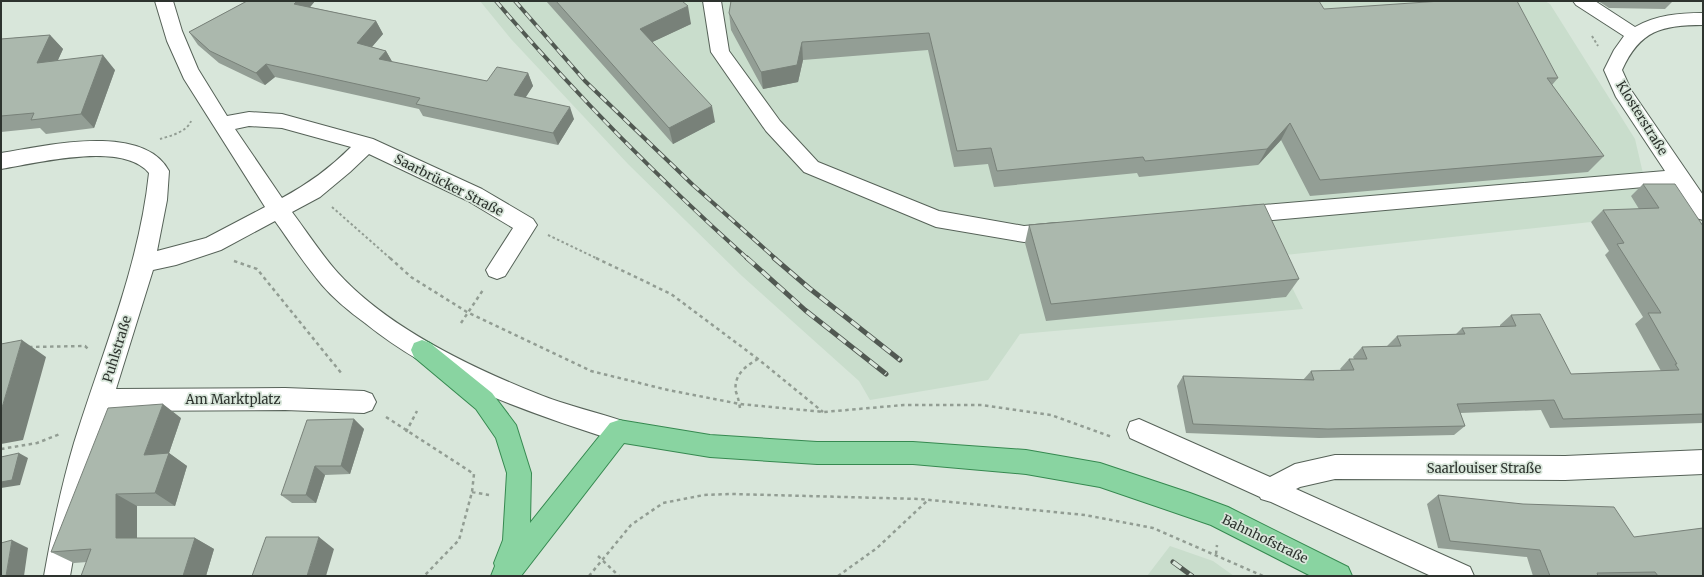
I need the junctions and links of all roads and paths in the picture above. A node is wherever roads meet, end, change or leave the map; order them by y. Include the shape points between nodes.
1 (164, 1) edge
2 (712, 1) edge
3 (1582, 1) edge
4 (1703, 19) edge
5 (1635, 35) junction
6 (192, 79) junction
7 (223, 124) junction
8 (366, 144) junction
9 (121, 149) junction
10 (1, 161) edge
11 (1680, 178) junction
12 (313, 191) junction
13 (278, 210) junction
14 (1703, 212) edge
15 (1223, 217) edge
16 (526, 225) junction
17 (1072, 230) edge
18 (144, 263) junction
19 (497, 270) dead end
20 (467, 312) junction
21 (461, 323) dead end
22 (24, 347) dead end
23 (422, 350) junction
24 (758, 359) junction
25 (111, 368) junction
26 (364, 402) dead end
27 (740, 404) junction
28 (740, 408) dead end
29 (97, 411) junction
30 (417, 411) dead end
31 (824, 412) junction
32 (1139, 430) dead end
33 (619, 431) junction
34 (406, 432) dead end
35 (1116, 439) dead end
36 (1, 450) edge
37 (1703, 462) edge
38 (1270, 490) junction
39 (472, 492) dead end
40 (491, 495) dead end
41 (929, 500) junction
42 (598, 556) dead end
43 (603, 559) junction
44 (57, 576) edge
45 (503, 576) edge
46 (588, 576) edge
47 (619, 576) edge
48 (838, 576) edge
49 (1263, 576) edge
50 (1339, 576) edge
51 (1461, 576) edge

1 - 6 street via 170,27
2 - 17 street via 720,52 773,126 812,166 936,219 1024,234
3 - 5 street
4 - 5 street via 1654,24
5 - 11 street, Klosterstraße via 1620,54 1613,70 1623,92
6 - 7 street
6 - 9 path via 190,124 176,134
7 - 8 street, Saarbrücker Straße via 248,119 282,121
7 - 13 street
8 - 12 street
8 - 16 street, Saarbrücker Straße via 475,195
9 - 10 street via 76,149
9 - 18 street, Puhlstraße via 147,158 159,171 157,198
11 - 14 street, Klosterstraße
11 - 15 street via 1644,179
12 - 13 street
12 - 20 path via 411,276
13 - 18 street via 213,244
13 - 23 street via 330,279 394,333
16 - 19 street
16 - 24 path via 671,294
18 - 25 street, Puhlstraße
20 - 21 path
20 - 27 path via 591,371
22 - 25 path via 85,346
23 - 33 street via 454,369 535,404
23 - 45 main road via 484,401 507,433 519,473 516,540
24 - 27 path via 738,375 736,388
24 - 31 path
25 - 29 street, Puhlstraße
26 - 29 street, Am Marktplatz via 285,399
27 - 28 path
27 - 31 path
29 - 36 path via 37,443
29 - 44 street, Puhlstraße via 66,519
30 - 34 path
31 - 35 path via 904,405 982,404 1050,415
32 - 38 street
33 - 45 main road
33 - 50 main road, Bahnhofstraße via 710,446 817,453 913,452 1026,462 1100,475 1219,516
37 - 38 street, Saarlouiser Straße via 1565,468 1335,468 1295,476
38 - 51 street
39 - 40 path
41 - 43 path via 732,493 704,495 663,503 648,512 631,525
41 - 48 path via 877,548
41 - 49 path via 1085,515 1153,528
42 - 43 path
43 - 46 path
43 - 47 path

